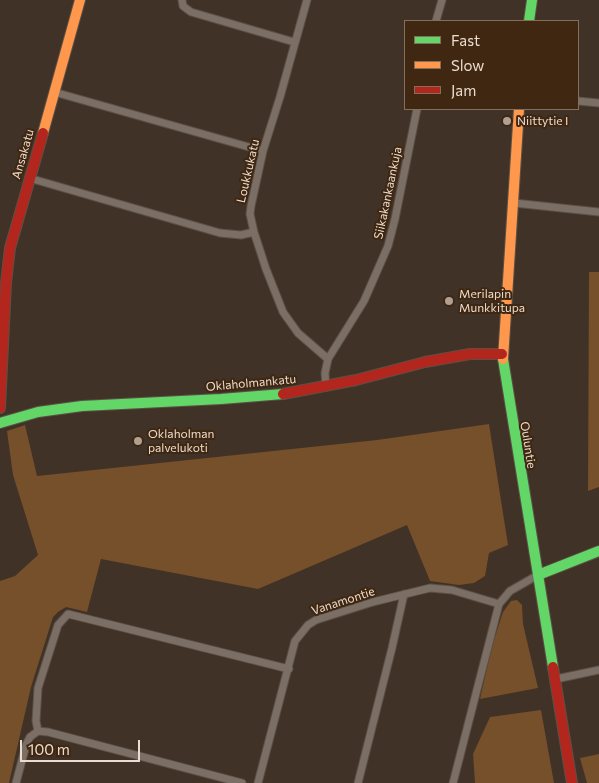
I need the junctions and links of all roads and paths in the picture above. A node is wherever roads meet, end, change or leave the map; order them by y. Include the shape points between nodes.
1 (80, 0) edge
2 (182, 0) edge
3 (307, 0) edge
4 (442, 0) edge
5 (532, 0) edge
6 (436, 20) edge
7 (530, 20) edge
8 (294, 42) junction
9 (54, 92) junction
10 (579, 101) edge
11 (599, 103) edge
12 (417, 110) edge
13 (519, 110) edge
14 (263, 151) junction
15 (29, 178) junction
16 (514, 204) junction
17 (599, 212) edge
18 (254, 232) junction
19 (3, 283) edge
20 (502, 354) junction
21 (328, 359) junction
22 (326, 387) junction
23 (0, 408) edge
24 (0, 423) edge
25 (599, 551) edge
26 (538, 575) junction
27 (404, 594) junction
28 (499, 604) junction
29 (288, 669) junction
30 (599, 670) edge
31 (556, 680) junction
32 (38, 731) junction
33 (16, 783) edge
34 (242, 783) edge
35 (258, 783) edge
36 (358, 783) edge
37 (454, 783) edge
38 (572, 783) edge

1 - 9 street, Ansakatu
2 - 8 street via 191,12
3 - 8 street, Loukkukatu
4 - 6 street
5 - 7 street
8 - 14 street, Loukkukatu
9 - 14 street
9 - 15 street, Ansakatu
10 - 11 street
12 - 21 street, Siikakankaankuja via 388,246 364,301
13 - 16 street, Ouluntie
14 - 18 street, Loukkukatu via 250,206
15 - 18 street via 220,233 240,235
15 - 19 street, Ansakatu
16 - 17 street
16 - 20 street, Ouluntie
18 - 21 street, Loukkukatu via 283,312 298,333
19 - 23 street, Ansakatu
20 - 22 street, Oklaholmankatu via 470,354 425,362
20 - 26 street, Ouluntie
21 - 22 street, Siikakankaankuja
22 - 24 street, Oklaholmankatu via 222,399 82,406 38,412
25 - 26 street
26 - 28 street via 510,591
26 - 31 street, Ouluntie
27 - 28 street, Vanamontie via 444,588
27 - 29 street, Vanamontie via 308,625 295,640
27 - 36 street
28 - 37 street
29 - 32 street via 68,614 58,625 38,688
29 - 35 street, Vanamontie
30 - 31 street
31 - 38 street, Ouluntie
32 - 33 street via 26,745
32 - 34 street

